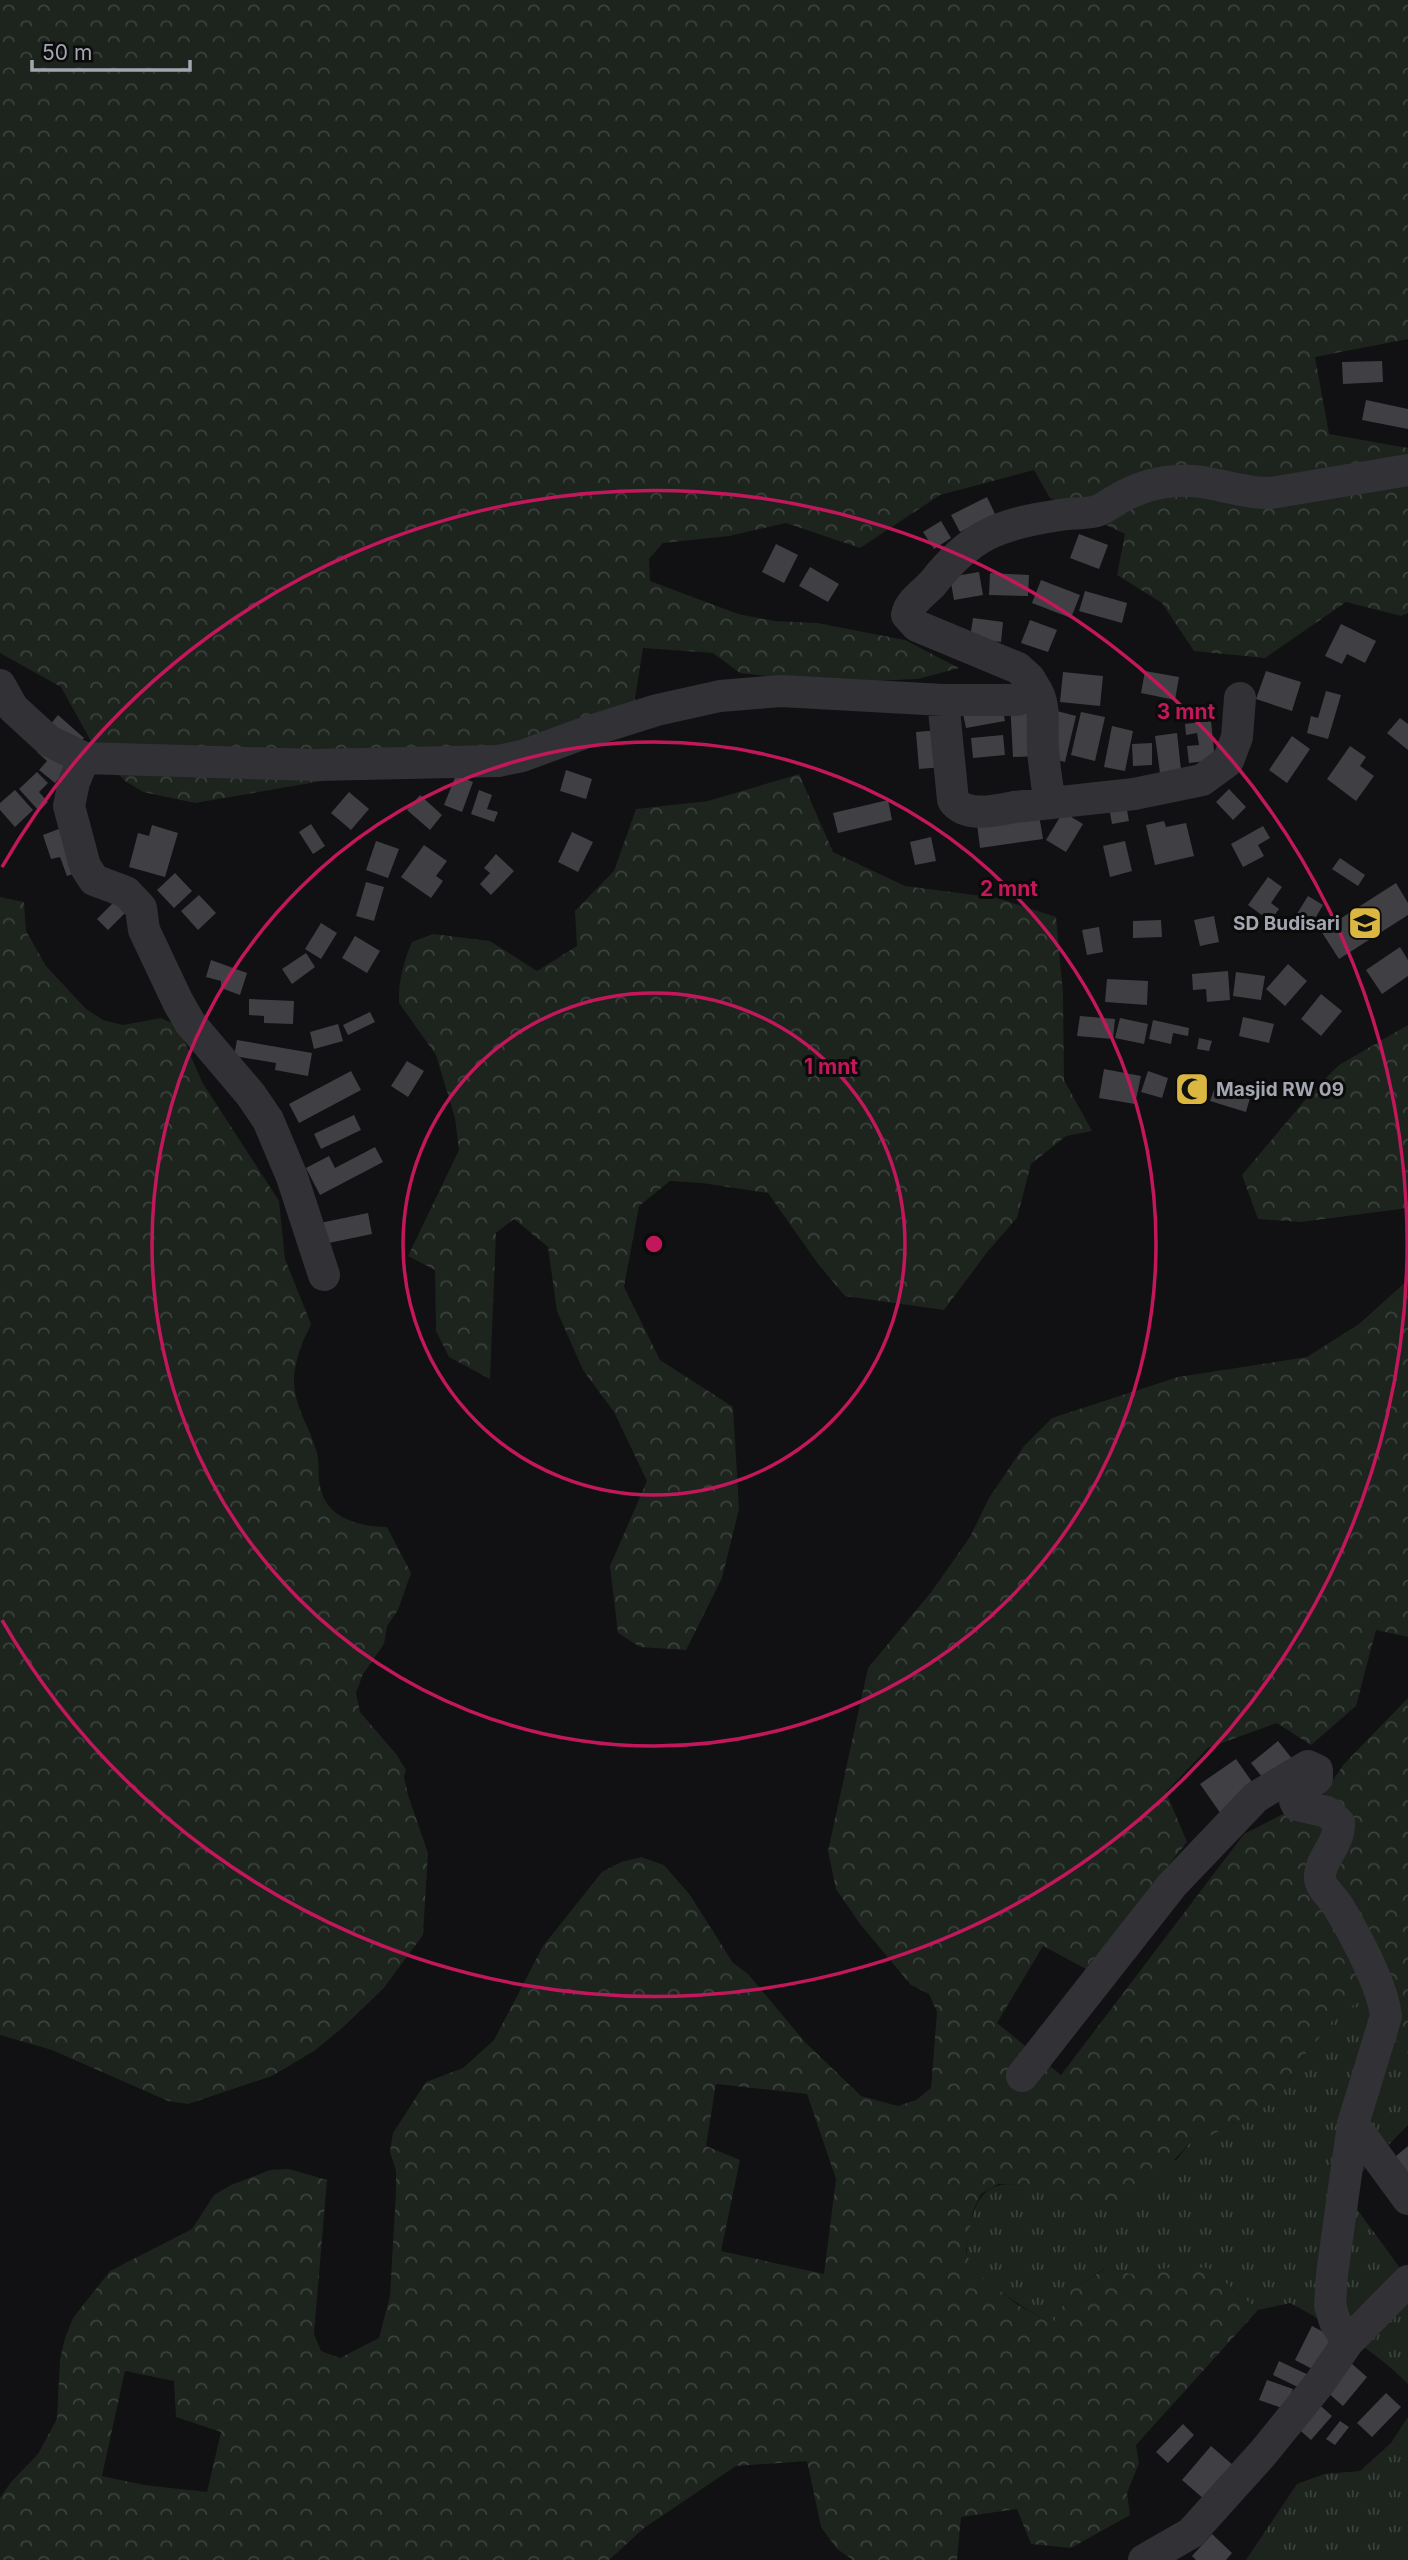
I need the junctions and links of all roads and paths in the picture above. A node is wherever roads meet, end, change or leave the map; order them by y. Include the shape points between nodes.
1 (1408, 470) edge
2 (0, 685) edge
3 (1035, 688) junction
4 (1240, 698) dead end
5 (943, 700) junction
6 (84, 758) junction
7 (1050, 803) junction
8 (324, 1275) dead end
9 (1022, 2076) dead end
10 (1353, 2124) junction
11 (1408, 2199) edge
12 (1408, 2281) edge
13 (1348, 2342) junction
14 (1144, 2560) edge

1 - 3 street via 1271,493 1202,482 1148,485 1101,509 1030,519 974,540 943,568 907,615 917,626 1018,668
2 - 6 street via 13,708 49,741
3 - 5 street via 1017,700
3 - 7 street via 1042,708
4 - 7 street via 1237,737 1228,761 1202,780 1134,794
5 - 6 street via 781,691 720,696 657,710 498,761 317,765
5 - 7 street via 953,800 958,808 996,811
6 - 8 street via 69,806 85,866 94,880 126,892 141,908 144,930 190,1023 268,1120
9 - 10 street via 1172,1885 1256,1797 1308,1766 1317,1770 1317,1778 1298,1792 1295,1801 1327,1812 1339,1823 1338,1838 1320,1878 1367,1959 1386,2015
10 - 11 street
10 - 13 street via 1330,2305
12 - 13 street
13 - 14 street via 1320,2384 1191,2533

